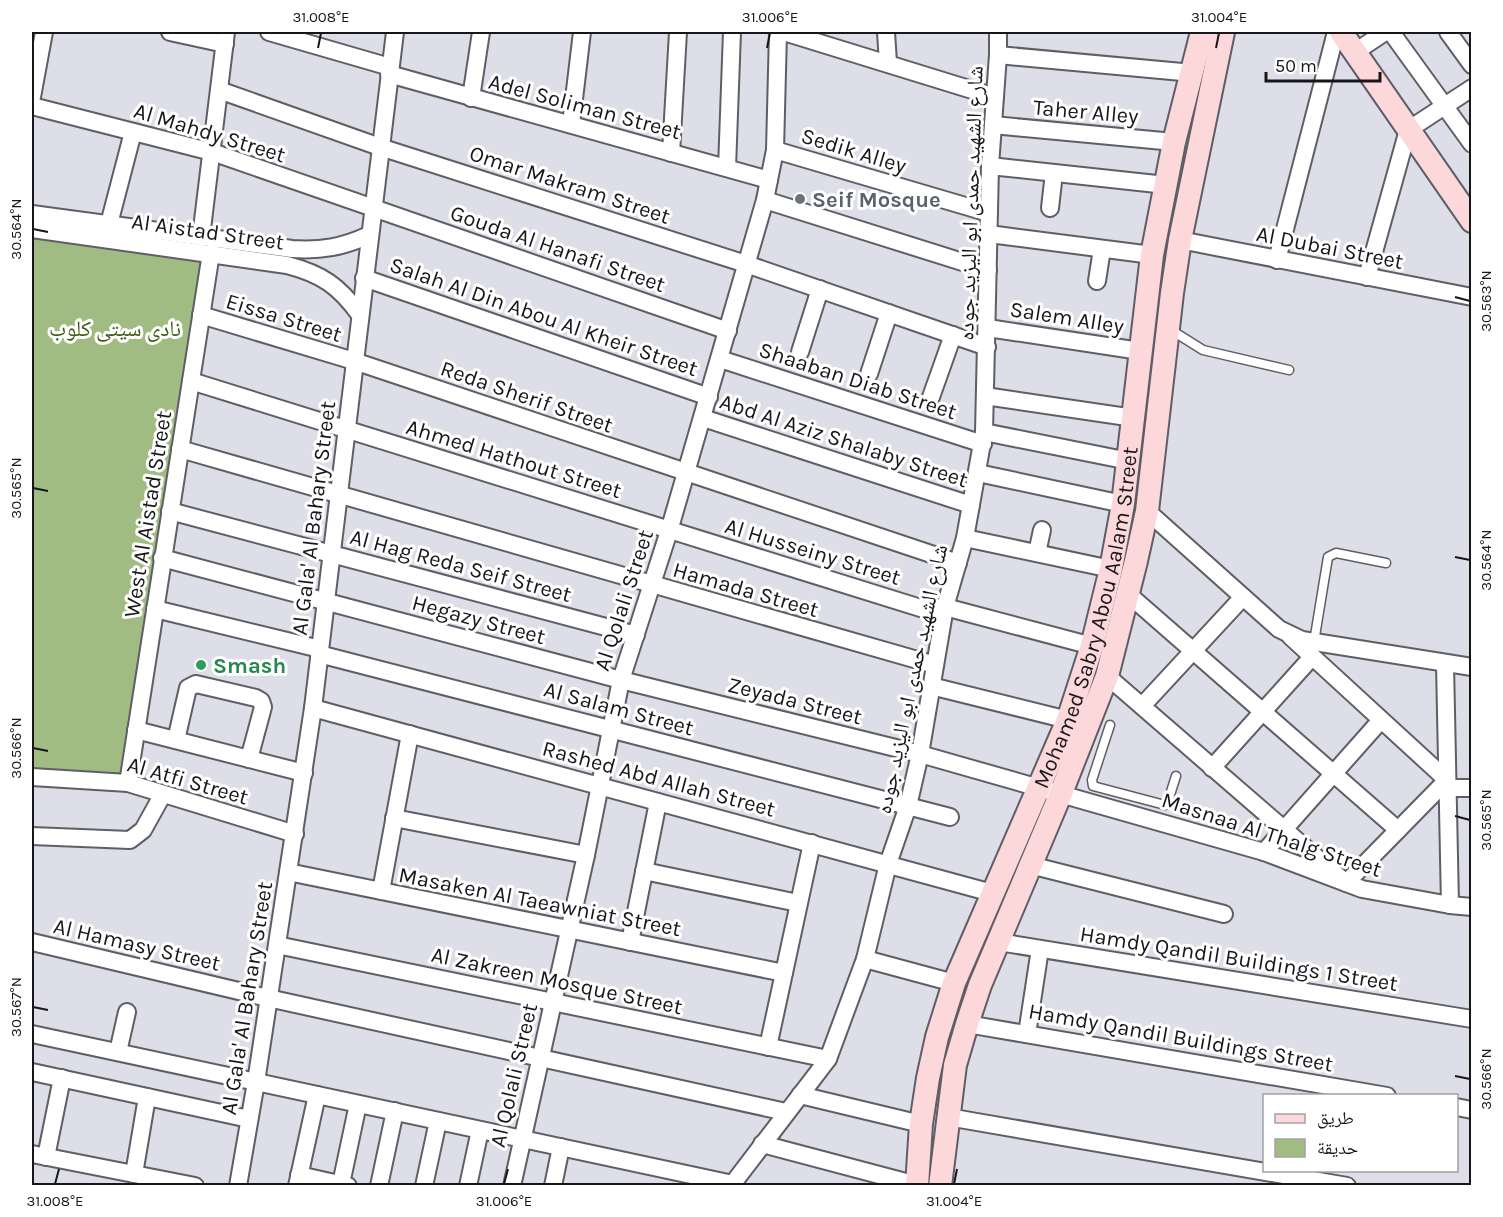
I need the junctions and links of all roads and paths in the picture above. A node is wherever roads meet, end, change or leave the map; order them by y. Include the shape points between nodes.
1 (44, 32) edge
2 (170, 32) edge
3 (269, 32) edge
4 (394, 32) edge
5 (481, 32) edge
6 (582, 32) edge
7 (678, 32) edge
8 (732, 32) edge
9 (778, 32) edge
10 (784, 32) edge
11 (886, 32) edge
12 (998, 32) edge
13 (1202, 32) edge
14 (1223, 32) edge
15 (1339, 32) edge
16 (1384, 32) edge
17 (1391, 32) edge
18 (1448, 32) edge
19 (818, 36) edge
20 (305, 37) edge
21 (226, 38) edge
22 (1355, 52) junction
23 (998, 55) junction
24 (888, 63) junction
25 (1472, 65) edge
26 (390, 70) junction
27 (1193, 73) junction
28 (1472, 88) edge
29 (219, 90) junction
30 (32, 97) edge
31 (995, 97) junction
32 (471, 98) junction
33 (32, 106) edge
34 (1444, 106) junction
35 (571, 124) junction
36 (993, 125) junction
37 (1408, 130) junction
38 (133, 132) junction
39 (1174, 142) junction
40 (1472, 144) edge
41 (380, 147) junction
42 (775, 150) junction
43 (212, 152) junction
44 (671, 153) junction
45 (990, 166) junction
46 (728, 168) junction
47 (1054, 173) junction
48 (769, 180) junction
49 (1166, 185) junction
50 (765, 200) junction
51 (373, 208) junction
52 (1050, 208) dead end
53 (1469, 211) edge
54 (989, 213) junction
55 (32, 214) edge
56 (109, 224) junction
57 (32, 229) edge
58 (989, 234) junction
59 (369, 235) junction
60 (201, 237) junction
61 (1180, 240) junction
62 (1102, 249) junction
63 (211, 253) junction
64 (264, 253) junction
65 (1152, 255) junction
66 (1277, 260) junction
67 (747, 264) junction
68 (988, 270) junction
69 (1367, 277) junction
70 (364, 278) junction
71 (1097, 281) dead end
72 (820, 289) junction
73 (1472, 297) edge
74 (889, 313) junction
75 (201, 315) junction
76 (360, 315) junction
77 (988, 328) junction
78 (1168, 328) junction
79 (728, 331) junction
80 (952, 335) junction
81 (987, 347) junction
82 (1140, 351) junction
83 (800, 352) dead end
84 (720, 359) junction
85 (354, 361) junction
86 (1289, 370) dead end
87 (868, 374) dead end
88 (191, 381) junction
89 (985, 396) junction
90 (709, 397) junction
91 (931, 397) dead end
92 (703, 418) junction
93 (1134, 418) junction
94 (346, 429) junction
95 (983, 438) junction
96 (180, 449) junction
97 (1129, 460) junction
98 (686, 473) junction
99 (978, 473) junction
100 (338, 495) junction
101 (1123, 504) junction
102 (971, 505) junction
103 (170, 511) junction
104 (1147, 511) junction
105 (1042, 530) dead end
106 (669, 531) junction
107 (964, 538) junction
108 (1037, 553) junction
109 (331, 554) junction
110 (162, 558) junction
111 (958, 562) junction
112 (1386, 563) dead end
113 (1111, 570) junction
114 (652, 585) junction
115 (1128, 594) junction
116 (1243, 597) junction
117 (325, 602) junction
118 (155, 609) junction
119 (944, 611) junction
120 (636, 635) junction
121 (1092, 646) junction
122 (1313, 649) junction
123 (1193, 651) junction
124 (319, 652) junction
125 (1445, 664) junction
126 (935, 665) junction
127 (1472, 667) edge
128 (1107, 676) junction
129 (621, 680) junction
130 (932, 686) junction
131 (1142, 706) junction
132 (313, 708) junction
133 (1263, 712) junction
134 (1068, 720) junction
135 (1381, 720) junction
136 (1110, 725) dead end
137 (610, 729) junction
138 (136, 730) junction
139 (410, 734) junction
140 (176, 740) junction
141 (920, 754) junction
142 (249, 759) junction
143 (1084, 765) junction
144 (1212, 768) junction
145 (304, 772) junction
146 (1333, 773) junction
147 (1176, 776) dead end
148 (32, 777) edge
149 (128, 783) junction
150 (1447, 784) junction
151 (601, 786) junction
152 (1472, 788) edge
153 (1051, 791) junction
154 (163, 794) junction
155 (658, 802) junction
156 (908, 806) junction
157 (950, 817) dead end
158 (394, 818) junction
159 (1284, 830) junction
160 (1398, 830) junction
161 (295, 834) junction
162 (32, 836) edge
163 (812, 843) junction
164 (1264, 852) junction
165 (586, 855) junction
166 (888, 864) junction
167 (1030, 865) junction
168 (644, 871) junction
169 (288, 872) junction
170 (1346, 884) junction
171 (381, 891) junction
172 (992, 893) junction
173 (798, 903) junction
174 (1450, 905) junction
175 (1472, 908) edge
176 (1224, 914) dead end
177 (570, 929) junction
178 (32, 942) edge
179 (630, 942) junction
180 (999, 942) junction
181 (277, 945) junction
182 (1040, 949) junction
183 (865, 959) junction
184 (784, 973) junction
185 (954, 983) junction
186 (268, 998) junction
187 (553, 1002) junction
188 (127, 1012) dead end
189 (1472, 1019) edge
190 (967, 1024) junction
191 (32, 1034) edge
192 (1027, 1034) junction
193 (768, 1047) junction
194 (118, 1052) junction
195 (540, 1058) junction
196 (828, 1059) junction
197 (32, 1072) edge
198 (62, 1078) junction
199 (256, 1082) junction
200 (1381, 1094) edge
201 (317, 1095) junction
202 (800, 1095) junction
203 (147, 1097) junction
204 (358, 1104) junction
205 (395, 1111) junction
206 (786, 1112) junction
207 (948, 1117) junction
208 (249, 1119) junction
209 (438, 1121) junction
210 (921, 1124) junction
211 (480, 1130) junction
212 (522, 1139) junction
213 (762, 1144) junction
214 (561, 1147) junction
215 (39, 1155) edge
216 (1263, 1171) edge
217 (1271, 1172) edge
218 (134, 1174) junction
219 (298, 1180) edge
220 (558, 1184) edge
221 (195, 1185) edge
222 (238, 1185) edge
223 (345, 1185) edge
224 (379, 1185) edge
225 (424, 1185) edge
226 (468, 1185) edge
227 (512, 1185) edge
228 (732, 1185) edge
229 (917, 1185) edge
230 (940, 1185) edge
231 (1347, 1185) edge

1 - 30 street
2 - 21 street
3 - 20 street, Adel Soliman Street
4 - 26 street, Al Gala' Al Bahary Street
5 - 32 street
6 - 35 street
7 - 44 street
8 - 46 street
9 - 42 street, Al Qolali Street
10 - 19 street
11 - 24 street
12 - 23 street, شارع الشهيد حمدى ابو اليزيد جوده
13 - 27 street, Mohamed Sabry Abou Aalam Street
14 - 61 street, Mohamed Sabry Abou Aalam Street
15 - 22 street
15 - 66 street
16 - 22 street
17 - 34 street
18 - 25 street
19 - 24 street
20 - 26 street, Adel Soliman Street
21 - 29 street
22 - 37 street
23 - 27 street
23 - 31 street, شارع الشهيد حمدى ابو اليزيد جوده
24 - 31 street
26 - 32 street, Adel Soliman Street
26 - 41 street, Al Gala' Al Bahary Street
27 - 39 street, Mohamed Sabry Abou Aalam Street
28 - 34 street
29 - 41 street, Omar Makram Street
29 - 43 street
31 - 36 street, شارع الشهيد حمدى ابو اليزيد جوده
32 - 35 street, Adel Soliman Street
33 - 38 street, Al Mahdy Street
34 - 37 street
34 - 40 street
35 - 44 street, Adel Soliman Street
36 - 39 street, Taher Alley
36 - 45 street, شارع الشهيد حمدى ابو اليزيد جوده
37 - 53 street
37 - 69 street
38 - 43 street, Al Mahdy Street
38 - 56 street
39 - 49 street, Mohamed Sabry Abou Aalam Street
41 - 51 street, Al Gala' Al Bahary Street
41 - 67 street, Omar Makram Street
42 - 48 street, Al Qolali Street
42 - 54 street, Sedik Alley
43 - 51 street, Al Mahdy Street
43 - 60 street
44 - 46 street, Adel Soliman Street
45 - 47 street
45 - 54 street, شارع الشهيد حمدى ابو اليزيد جوده
46 - 48 street, Adel Soliman Street
47 - 49 street
47 - 52 street
48 - 50 street, Al Qolali Street
49 - 65 street, Mohamed Sabry Abou Aalam Street
50 - 67 street, Al Qolali Street
50 - 68 street
51 - 59 street, Al Gala' Al Bahary Street
51 - 79 street, Gouda Al Hanafi Street
54 - 58 street, شارع الشهيد حمدى ابو اليزيد جوده
55 - 56 street, Al Aistad Street
56 - 60 street, Al Aistad Street
57 - 63 street, Al Aistad Street
58 - 62 street
58 - 68 street, شارع الشهيد حمدى ابو اليزيد جوده
59 - 64 street, Al Aistad Street via 324,250
59 - 70 street, Al Gala' Al Bahary Street
60 - 64 street, Al Aistad Street
61 - 66 street, Al Dubai Street
61 - 78 street, Mohamed Sabry Abou Aalam Street
62 - 65 street
62 - 71 street
63 - 64 street, Al Aistad Street
63 - 75 street, West Al Aistad Street
64 - 76 street, Al Aistad Street via 329,281
65 - 82 street, Mohamed Sabry Abou Aalam Street
66 - 69 street, Al Dubai Street
67 - 72 street, Omar Makram Street
67 - 79 street, Al Qolali Street
68 - 77 street, شارع الشهيد حمدى ابو اليزيد جوده
69 - 73 street, Al Dubai Street
70 - 76 street, Al Gala' Al Bahary Street
70 - 90 street, Salah Al Din Abou Al Kheir Street
72 - 74 street, Omar Makram Street
72 - 83 street
74 - 80 street, Omar Makram Street
74 - 87 street
75 - 85 street, Eissa Street
75 - 88 street, West Al Aistad Street
76 - 85 street, Al Gala' Al Bahary Street
77 - 81 street, شارع الشهيد حمدى ابو اليزيد جوده
77 - 82 street, Salem Alley
78 - 86 lane via 1203,350
78 - 104 street, Mohamed Sabry Abou Aalam Street
79 - 84 street, Al Qolali Street
80 - 81 street, Omar Makram Street
80 - 91 street
81 - 89 street, شارع الشهيد حمدى ابو اليزيد جوده
82 - 93 street, Mohamed Sabry Abou Aalam Street
84 - 90 street, Al Qolali Street
84 - 95 street, Shaaban Diab Street
85 - 94 street, Al Gala' Al Bahary Street
85 - 98 street, Reda Sherif Street
88 - 94 street, Ahmed Hathout Street
88 - 96 street, West Al Aistad Street
89 - 93 street
89 - 95 street, شارع الشهيد حمدى ابو اليزيد جوده
90 - 92 street, Al Qolali Street
92 - 98 street, Al Qolali Street
92 - 102 street, Abd Al Aziz Shalaby Street
93 - 97 street, Mohamed Sabry Abou Aalam Street
94 - 100 street, Al Gala' Al Bahary Street
94 - 106 street, Ahmed Hathout Street
95 - 97 street, Shaaban Diab Street
95 - 99 street, شارع الشهيد حمدى ابو اليزيد جوده
96 - 100 street, Hamada Street
96 - 103 street, West Al Aistad Street
97 - 101 street, Mohamed Sabry Abou Aalam Street
98 - 106 street, Al Qolali Street
98 - 111 street, Reda Sherif Street
99 - 101 street
99 - 102 street, شارع الشهيد حمدى ابو اليزيد جوده
100 - 109 street, Al Gala' Al Bahary Street
100 - 114 street, Hamada Street
101 - 113 street, Mohamed Sabry Abou Aalam Street
102 - 107 street, شارع الشهيد حمدى ابو اليزيد جوده
103 - 109 street, Al Hag Reda Seif Street
103 - 110 street, West Al Aistad Street
104 - 115 street, Mohamed Sabry Abou Aalam Street
104 - 116 street
105 - 108 street
106 - 114 street, Al Qolali Street
106 - 119 street, Al Husseiny Street
107 - 108 street
107 - 111 street, شارع الشهيد حمدى ابو اليزيد جوده
108 - 113 street
109 - 117 street, Al Gala' Al Bahary Street
109 - 120 street, Al Hag Reda Seif Street
110 - 117 street, Hegazy Street
110 - 118 street, West Al Aistad Street
111 - 119 street, شارع الشهيد حمدى ابو اليزيد جوده
112 - 122 lane via 1336,554 1328,557
113 - 121 street, Mohamed Sabry Abou Aalam Street
114 - 120 street, Al Qolali Street
114 - 126 street, Hamada Street
115 - 123 street
115 - 128 street, Mohamed Sabry Abou Aalam Street
116 - 122 street via 1279,629
116 - 123 street
117 - 124 street, Al Gala' Al Bahary Street
117 - 129 street, Hegazy Street
118 - 124 street, Al Salam Street
118 - 138 street, West Al Aistad Street
119 - 121 street, Al Husseiny Street
119 - 126 street, شارع الشهيد حمدى ابو اليزيد جوده
120 - 129 street, Al Qolali Street
121 - 134 street, Mohamed Sabry Abou Aalam Street
122 - 125 street
122 - 133 street
122 - 135 street
123 - 131 street
123 - 133 street
124 - 132 street, Al Gala' Al Bahary Street
124 - 137 street, Al Salam Street
125 - 127 street
125 - 150 street
126 - 130 street, شارع الشهيد حمدى ابو اليزيد جوده
128 - 131 street
128 - 143 street, Mohamed Sabry Abou Aalam Street
129 - 137 street, Al Qolali Street
129 - 141 street, Zeyada Street
130 - 134 street
130 - 141 street, شارع الشهيد حمدى ابو اليزيد جوده
131 - 144 street
132 - 139 street, Rashed Abd Allah Street
132 - 145 street, Al Gala' Al Bahary Street
133 - 144 street
133 - 146 street
134 - 153 street, Mohamed Sabry Abou Aalam Street
135 - 146 street
135 - 150 street
136 - 143 lane
137 - 151 street, Al Qolali Street
137 - 156 street, Al Salam Street
138 - 140 street
138 - 149 street, West Al Aistad Street
139 - 151 street, Rashed Abd Allah Street
139 - 158 street
140 - 142 street
140 - 142 street via 192,684 256,698 263,707
141 - 153 street, Zeyada Street
141 - 156 street, شارع الشهيد حمدى ابو اليزيد جوده
142 - 145 street
143 - 147 lane via 1095,787 1162,805 1168,801
143 - 153 street, Mohamed Sabry Abou Aalam Street
144 - 159 street
145 - 161 street, Al Gala' Al Bahary Street
146 - 159 street
146 - 160 street
148 - 149 street, Al Atfi Street
149 - 154 street, Al Atfi Street
150 - 152 street
150 - 160 street
150 - 174 street
151 - 155 street, Rashed Abd Allah Street
151 - 165 street, Al Qolali Street
153 - 164 street, Masnaa Al Thalg Street
153 - 167 street, Mohamed Sabry Abou Aalam Street
153 - 172 street, Mohamed Sabry Abou Aalam Street
154 - 161 street, Al Atfi Street
154 - 162 street via 143,830 130,840
155 - 163 street, Rashed Abd Allah Street
155 - 168 street
156 - 157 street, Al Salam Street
156 - 166 street, شارع الشهيد حمدى ابو اليزيد جوده
158 - 165 street
158 - 171 street
159 - 164 street
159 - 170 street
160 - 170 street
161 - 169 street, Al Gala' Al Bahary Street
163 - 166 street, Rashed Abd Allah Street
163 - 173 street
164 - 170 street, Masnaa Al Thalg Street
165 - 177 street, Al Qolali Street
166 - 172 street, Rashed Abd Allah Street
166 - 183 street, شارع الشهيد حمدى ابو اليزيد جوده
167 - 176 street
167 - 180 street, Mohamed Sabry Abou Aalam Street
168 - 173 street
168 - 179 street
169 - 171 street, Masaken Al Taeawniat Street
169 - 181 street, Al Gala' Al Bahary Street
170 - 174 street, Masnaa Al Thalg Street
171 - 177 street, Masaken Al Taeawniat Street
172 - 185 street, Mohamed Sabry Abou Aalam Street
173 - 184 street
174 - 175 street, Masnaa Al Thalg Street
177 - 179 street, Masaken Al Taeawniat Street
177 - 187 street, Al Qolali Street
178 - 186 street, Al Hamasy Street
179 - 184 street, Masaken Al Taeawniat Street
180 - 182 street, Hamdy Qandil Buildings 1 Street
180 - 190 street, Mohamed Sabry Abou Aalam Street
181 - 186 street, Al Gala' Al Bahary Street
181 - 187 street, Al Zakreen Mosque Street
182 - 189 street, Hamdy Qandil Buildings 1 Street
182 - 192 street
183 - 185 street
183 - 196 street, شارع الشهيد حمدى ابو اليزيد جوده
184 - 193 street
185 - 210 street, Mohamed Sabry Abou Aalam Street via 937,1037
186 - 195 street, Al Hamasy Street
186 - 199 street, Al Gala' Al Bahary Street
187 - 193 street, Al Zakreen Mosque Street
187 - 195 street, Al Qolali Street
188 - 194 street
190 - 192 street, Hamdy Qandil Buildings Street
190 - 207 street, Mohamed Sabry Abou Aalam Street via 955,1065
191 - 194 street
192 - 200 street, Hamdy Qandil Buildings Street
193 - 196 street, Al Zakreen Mosque Street
194 - 199 street
195 - 206 street, Al Hamasy Street
195 - 212 street, Al Qolali Street
196 - 202 street, شارع الشهيد حمدى ابو اليزيد جوده
197 - 198 street
198 - 203 street
198 - 215 street
199 - 201 street
199 - 208 street, Al Gala' Al Bahary Street
201 - 204 street
201 - 219 street
202 - 206 street, شارع الشهيد حمدى ابو اليزيد جوده
202 - 210 street
203 - 208 street
203 - 218 street
204 - 205 street
204 - 223 street
205 - 209 street
205 - 224 street
206 - 213 street, شارع الشهيد حمدى ابو اليزيد جوده
207 - 216 street
207 - 230 street, Mohamed Sabry Abou Aalam Street
208 - 222 street, Al Gala' Al Bahary Street
209 - 211 street
209 - 225 street
210 - 229 street, Mohamed Sabry Abou Aalam Street
211 - 212 street
211 - 226 street
212 - 214 street
212 - 227 street, Al Qolali Street
213 - 228 street, شارع الشهيد حمدى ابو اليزيد جوده
213 - 229 street
214 - 220 street
214 - 228 street
215 - 218 street
217 - 231 street
218 - 221 street
219 - 223 street

